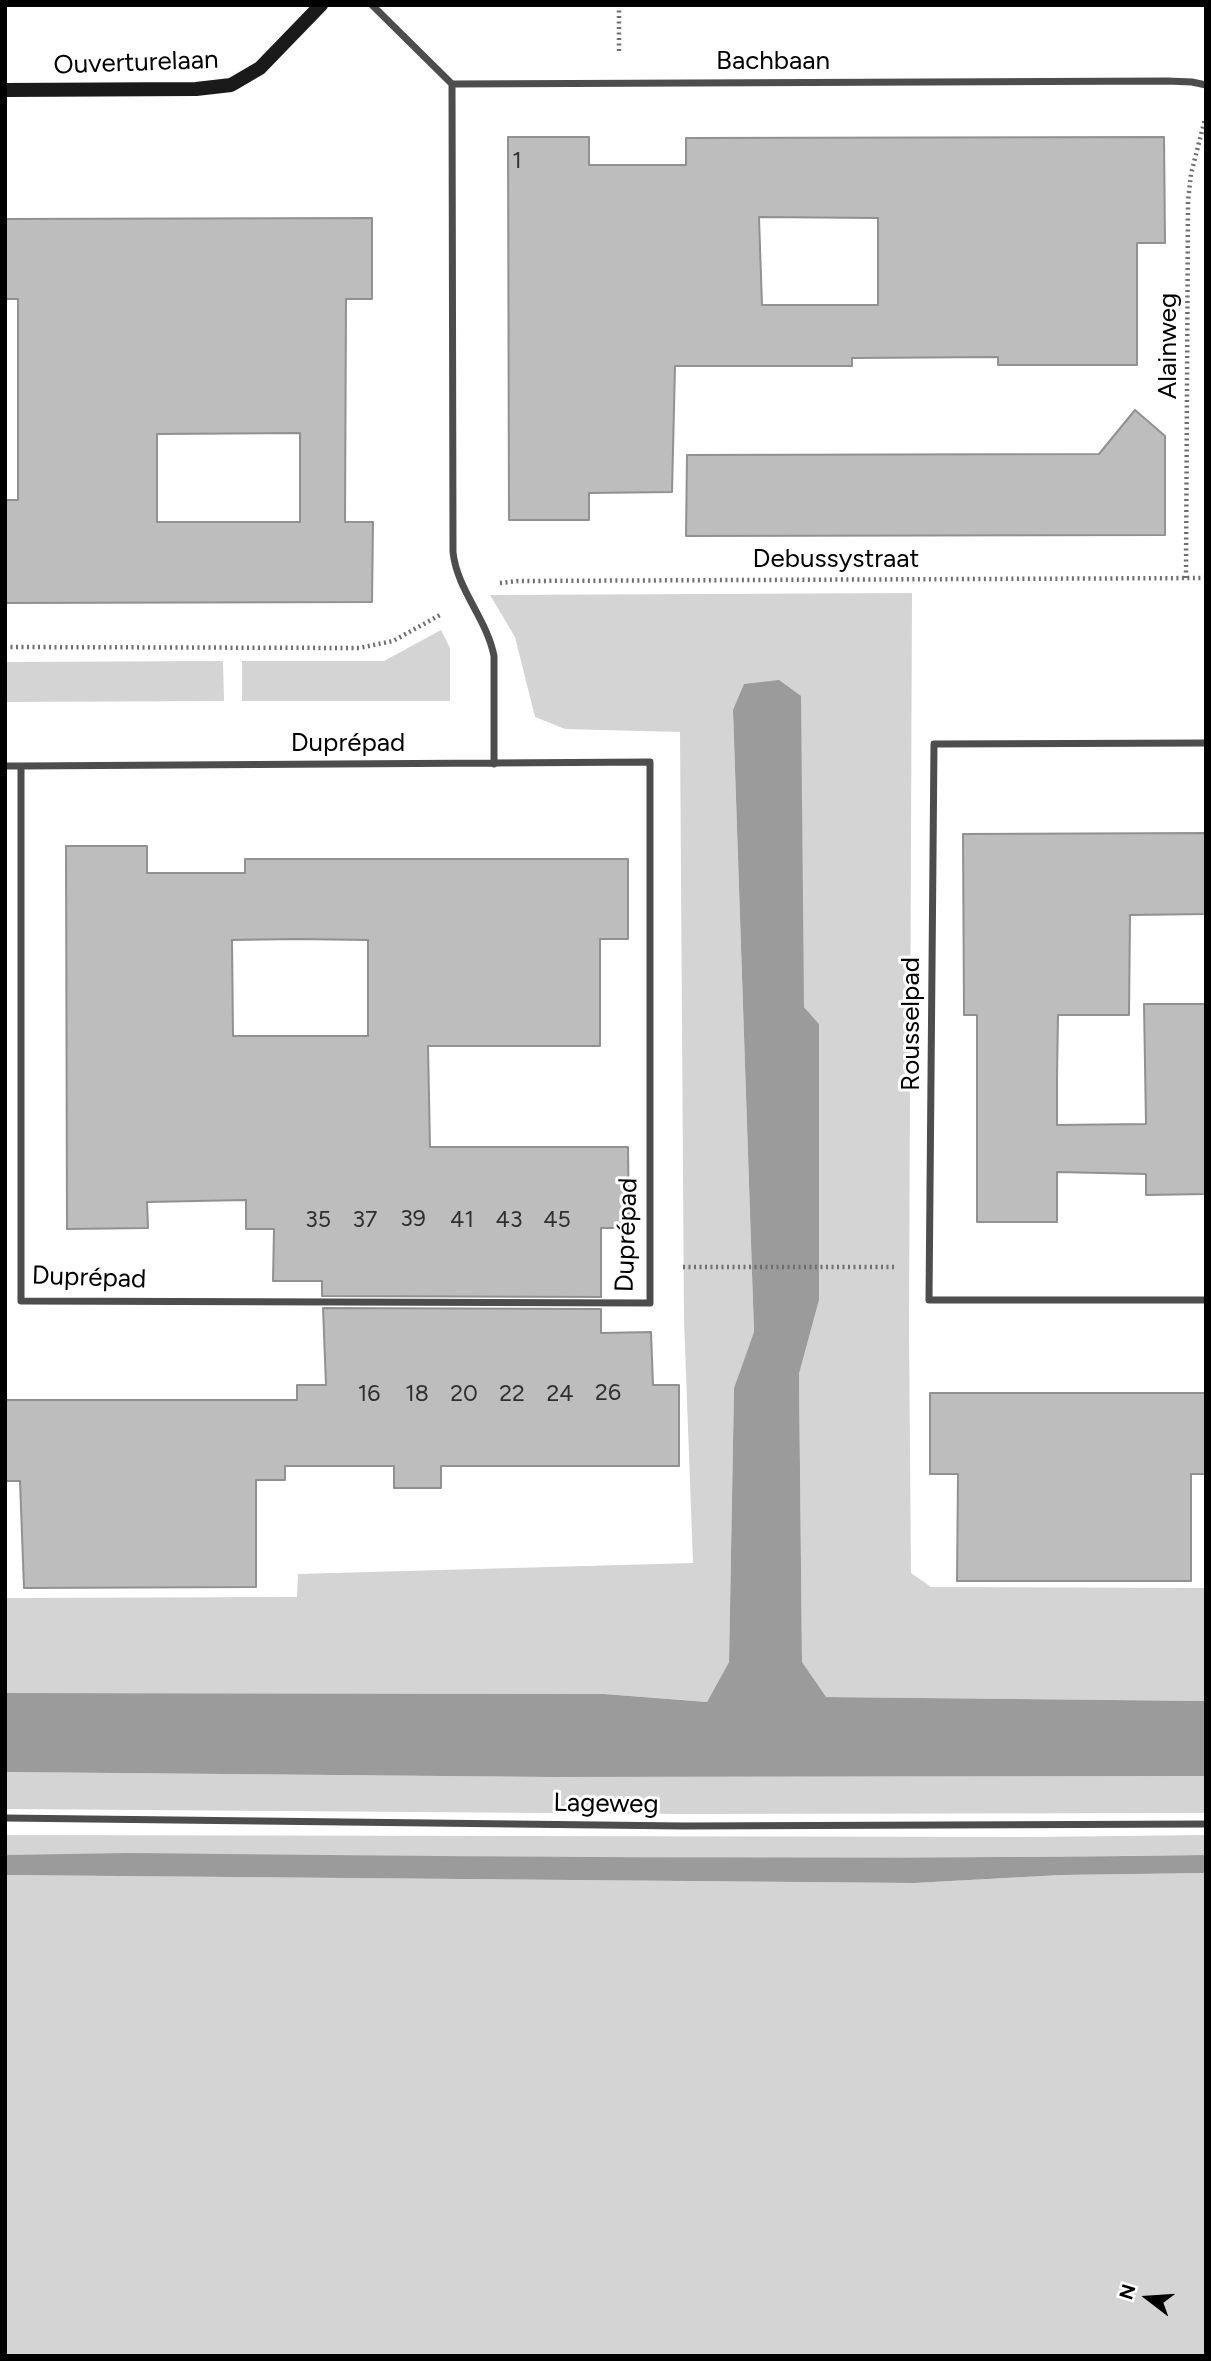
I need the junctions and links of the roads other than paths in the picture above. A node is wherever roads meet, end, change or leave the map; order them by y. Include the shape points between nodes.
1 (321, 5) edge
2 (372, 5) edge
3 (452, 84) junction
4 (1206, 85) edge
5 (5, 90) edge
6 (1206, 743) edge
7 (494, 764) junction
8 (5, 766) edge
9 (21, 766) junction
10 (1206, 1300) edge
11 (5, 1818) edge
12 (1206, 1824) edge

1 - 5 street, Ouverturelaan via 260,68 231,85
2 - 3 street
3 - 4 street, Bachbaan via 1167,81
3 - 7 street via 453,552 458,577 494,656
6 - 10 street, Rousselpad via 934,744 929,1300
7 - 9 street, Duprépad
7 - 9 street, Duprépad via 650,762 650,1303 21,1301
8 - 9 street, Duprépad
11 - 12 street, Lageweg via 682,1826

